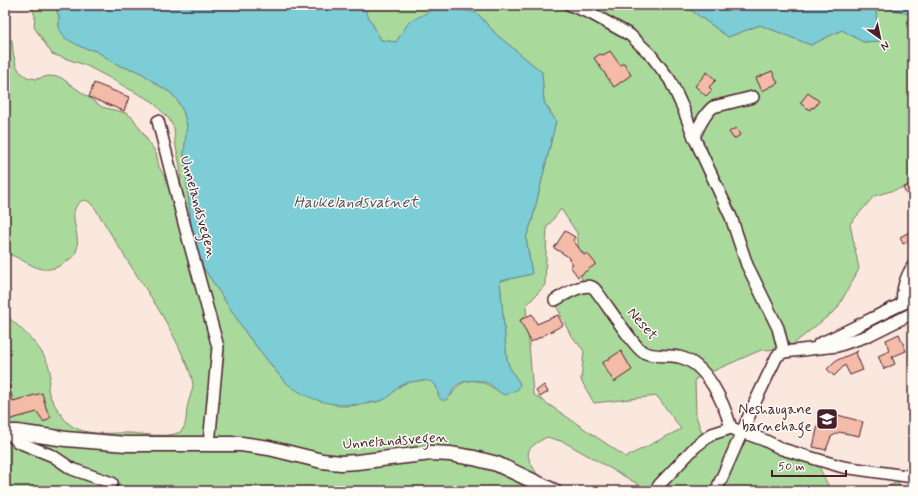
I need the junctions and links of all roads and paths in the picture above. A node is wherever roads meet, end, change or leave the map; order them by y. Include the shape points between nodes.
1 (570, 5) edge
2 (753, 97) dead end
3 (158, 121) dead end
4 (694, 137) junction
5 (913, 266) edge
6 (555, 300) dead end
7 (908, 301) edge
8 (913, 314) edge
9 (806, 350) junction
10 (784, 352) junction
11 (731, 428) junction
12 (6, 432) edge
13 (742, 432) junction
14 (209, 444) junction
15 (913, 477) edge
16 (112, 483) dead end
17 (554, 491) edge
18 (655, 491) edge
19 (716, 491) edge

1 - 4 street via 630,35 650,54 670,80
2 - 4 street via 708,110
3 - 14 street, Unnelandsvegen via 218,347
4 - 10 street via 731,217 747,265 778,328
5 - 7 street via 905,282
6 - 11 street, Neset via 585,286 592,287 642,352 691,361 703,373 717,393
7 - 9 street via 844,334
8 - 9 street via 867,336 837,346
9 - 10 street
10 - 13 street via 774,361
11 - 13 street
11 - 18 street via 712,434 696,446
12 - 14 main road, Unnelandsvegen via 126,444
12 - 16 street, Unnelandsvegen via 18,442 53,456 72,469
13 - 15 street via 782,449 844,467
13 - 19 street
14 - 17 main road, Unnelandsvegen via 241,444 341,463 432,453 450,454 497,464

